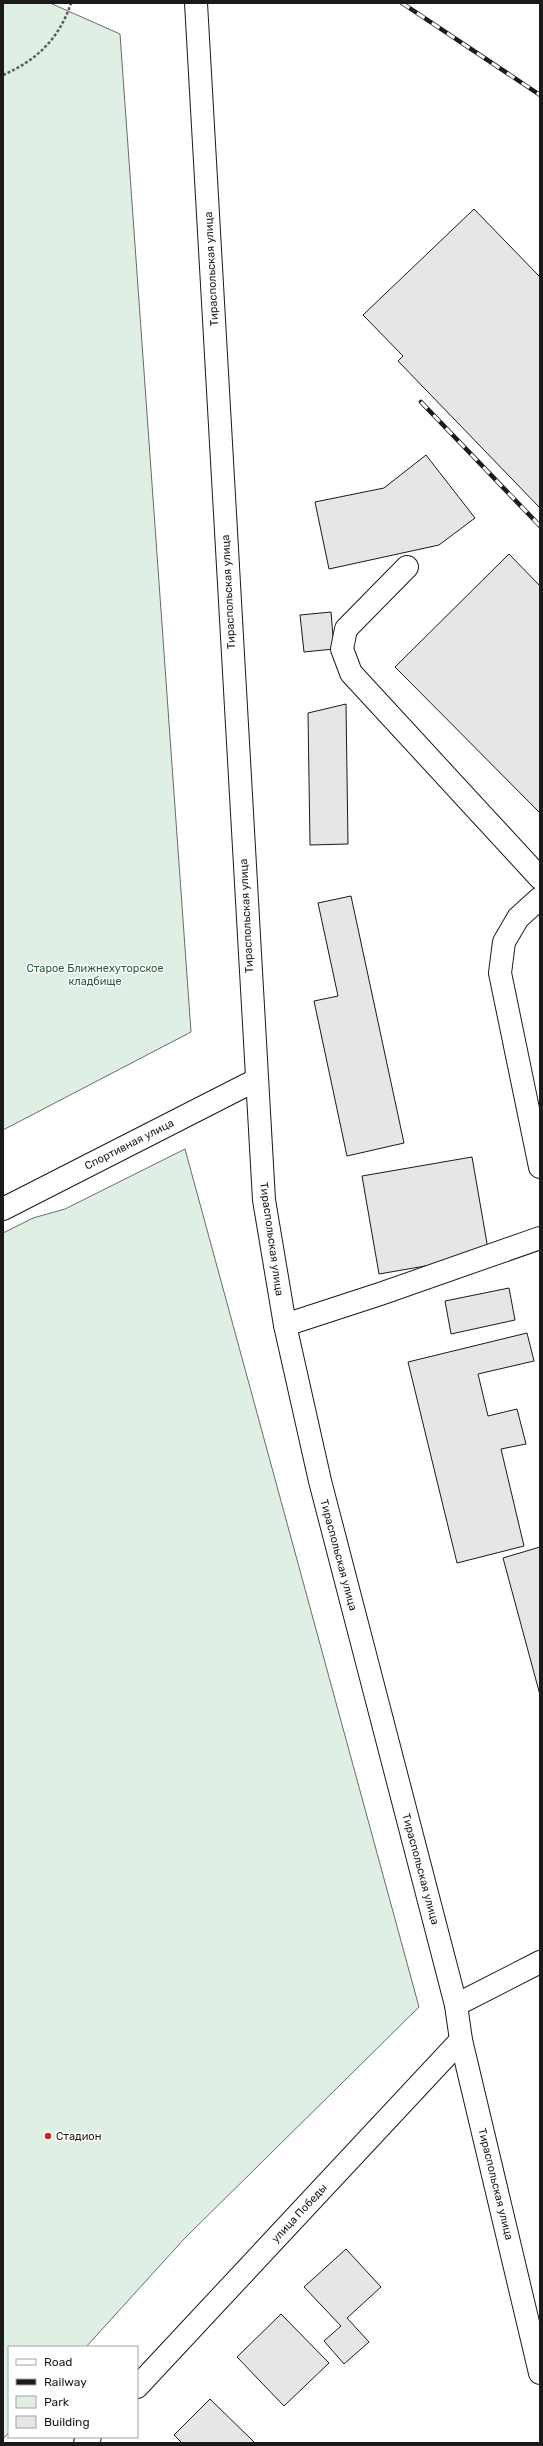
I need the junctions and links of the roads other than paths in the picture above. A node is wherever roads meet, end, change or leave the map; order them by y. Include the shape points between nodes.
1 (192, 4) edge
2 (407, 567) dead end
3 (540, 878) edge
4 (540, 898) edge
5 (256, 1080) junction
6 (540, 1167) edge
7 (3, 1209) edge
8 (540, 1238) edge
9 (285, 1325) junction
10 (540, 1962) edge
11 (456, 2005) junction
12 (461, 2040) junction
13 (540, 2373) edge
14 (138, 2386) edge

1 - 5 street, Тираспольская улица
2 - 3 street via 346,629 342,649 351,673
4 - 6 street via 518,918 504,942 500,973
5 - 7 street, Спортивная улица
5 - 9 street, Тираспольская улица via 264,1200
8 - 9 street
9 - 11 street, Тираспольская улица via 320,1481
10 - 11 street
11 - 12 street, Тираспольская улица
12 - 13 street, Тираспольская улица
12 - 14 street, улица Победы

